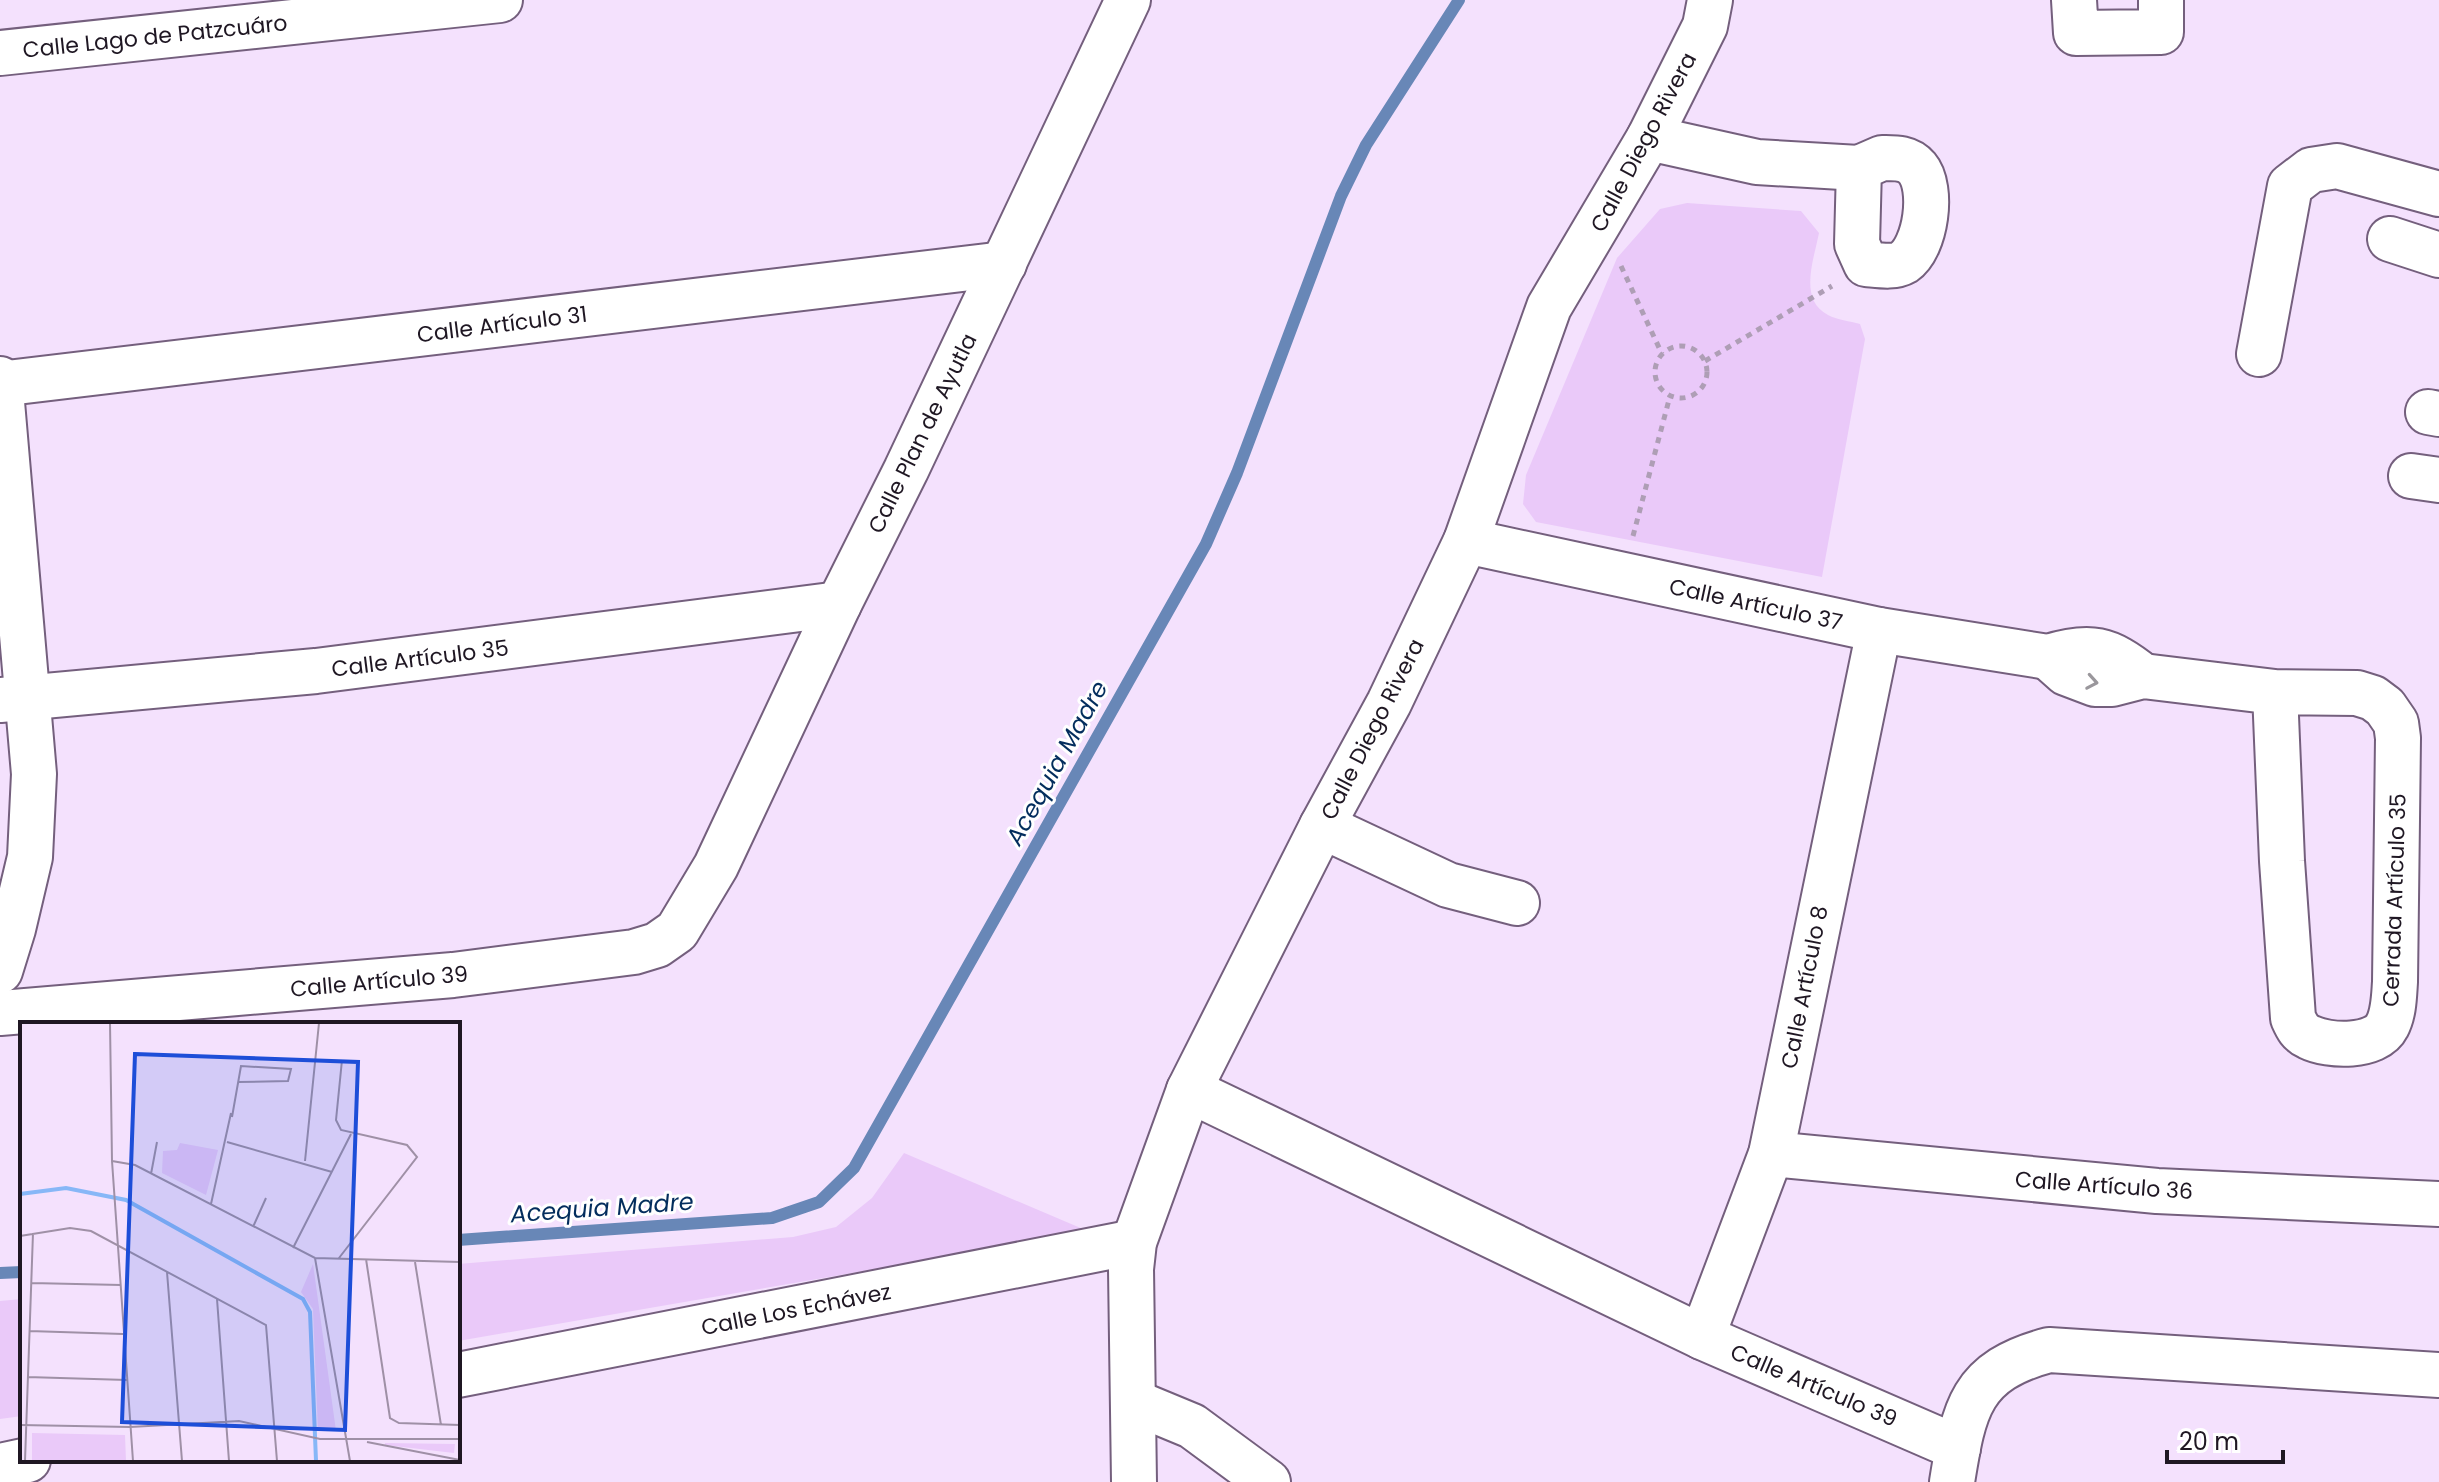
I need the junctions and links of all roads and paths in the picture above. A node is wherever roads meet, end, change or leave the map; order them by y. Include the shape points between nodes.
1 (500, 0) edge
2 (1128, 0) edge
3 (1710, 0) edge
4 (2074, 0) edge
5 (2161, 0) edge
6 (278, 12) edge
7 (0, 53) edge
8 (1649, 138) junction
9 (1859, 168) junction
10 (2439, 194) edge
11 (2390, 239) dead end
12 (1589, 242) junction
13 (2439, 255) edge
14 (1004, 264) junction
15 (1866, 264) junction
16 (1662, 354) junction
17 (2259, 354) dead end
18 (1705, 361) junction
19 (0, 382) edge
20 (1670, 396) junction
21 (1466, 541) junction
22 (1623, 576) junction
23 (839, 604) junction
24 (1879, 630) junction
25 (2275, 692) junction
26 (2357, 693) joint
27 (14, 698) edge
28 (1322, 826) junction
29 (716, 866) joint
30 (1517, 903) dead end
31 (0, 971) edge
32 (0, 1013) edge
33 (1189, 1090) junction
34 (1771, 1154) junction
35 (2439, 1204) edge
36 (1134, 1242) junction
37 (1702, 1337) junction
38 (460, 1375) edge
39 (2439, 1375) edge
40 (1134, 1402) junction
41 (20, 1462) edge
42 (1955, 1465) edge
43 (0, 1466) edge
44 (1134, 1482) edge
45 (1268, 1482) edge

1 - 6 street, Calle Lago de Patzcuáro
2 - 14 street, Calle Plan de Ayutla
3 - 8 street, Calle Diego Rivera via 1705,26
4 - 5 street via 2076,33 2161,32
6 - 7 street, Calle Lago de Patzcuáro
8 - 9 street via 1757,162
8 - 12 street, Calle Diego Rivera
9 - 15 street via 1857,244
9 - 15 street via 1882,158 1900,158 1917,167 1928,194 1919,243 1904,262
10 - 17 street via 2337,166 2311,170 2290,186
11 - 13 street
12 - 16 path via 1617,258
12 - 21 street, Calle Diego Rivera via 1549,307
14 - 19 street, Calle Artículo 31
14 - 23 street, Calle Plan de Ayutla
15 - 18 path
16 - 18 path via 1683,345
16 - 20 path via 1656,379
18 - 20 path via 1703,388 1688,398
19 - 27 street
20 - 22 path
21 - 22 street, Calle Artículo 37
21 - 28 street, Calle Diego Rivera via 1389,703
22 - 24 street, Calle Artículo 37
23 - 27 street, Calle Artículo 35 via 316,671
23 - 29 street, Calle Plan de Ayutla
24 - 25 street, Calle Artículo 37 via 2048,657 2087,649 2122,659 2143,676
24 - 34 street, Calle Artículo 8
25 - 26 street, Calle Artículo 37
25 - 26 street, Cerrada Artículo 35 via 2293,1018 2307,1037 2333,1042 2376,1039 2387,1027 2395,982 2398,738 2385,707
27 - 31 street via 34,774 30,857
28 - 30 street via 1448,885
28 - 33 street, Calle Diego Rivera
29 - 32 street, Calle Artículo 39 via 677,931 634,952 453,975
33 - 36 street, Calle Diego Rivera
33 - 37 street, Calle Artículo 39
34 - 35 street, Calle Artículo 36 via 2157,1191
34 - 37 street, Calle Artículo 8
36 - 38 street, Calle Los Echávez
36 - 40 street, Calle Diego Rivera
37 - 42 street, Calle Artículo 39
39 - 42 street, Calle Artículo 39 via 2049,1350 2019,1358 1984,1381 1972,1402
40 - 44 street, Calle Diego Rivera
40 - 45 street via 1192,1426
41 - 43 street

